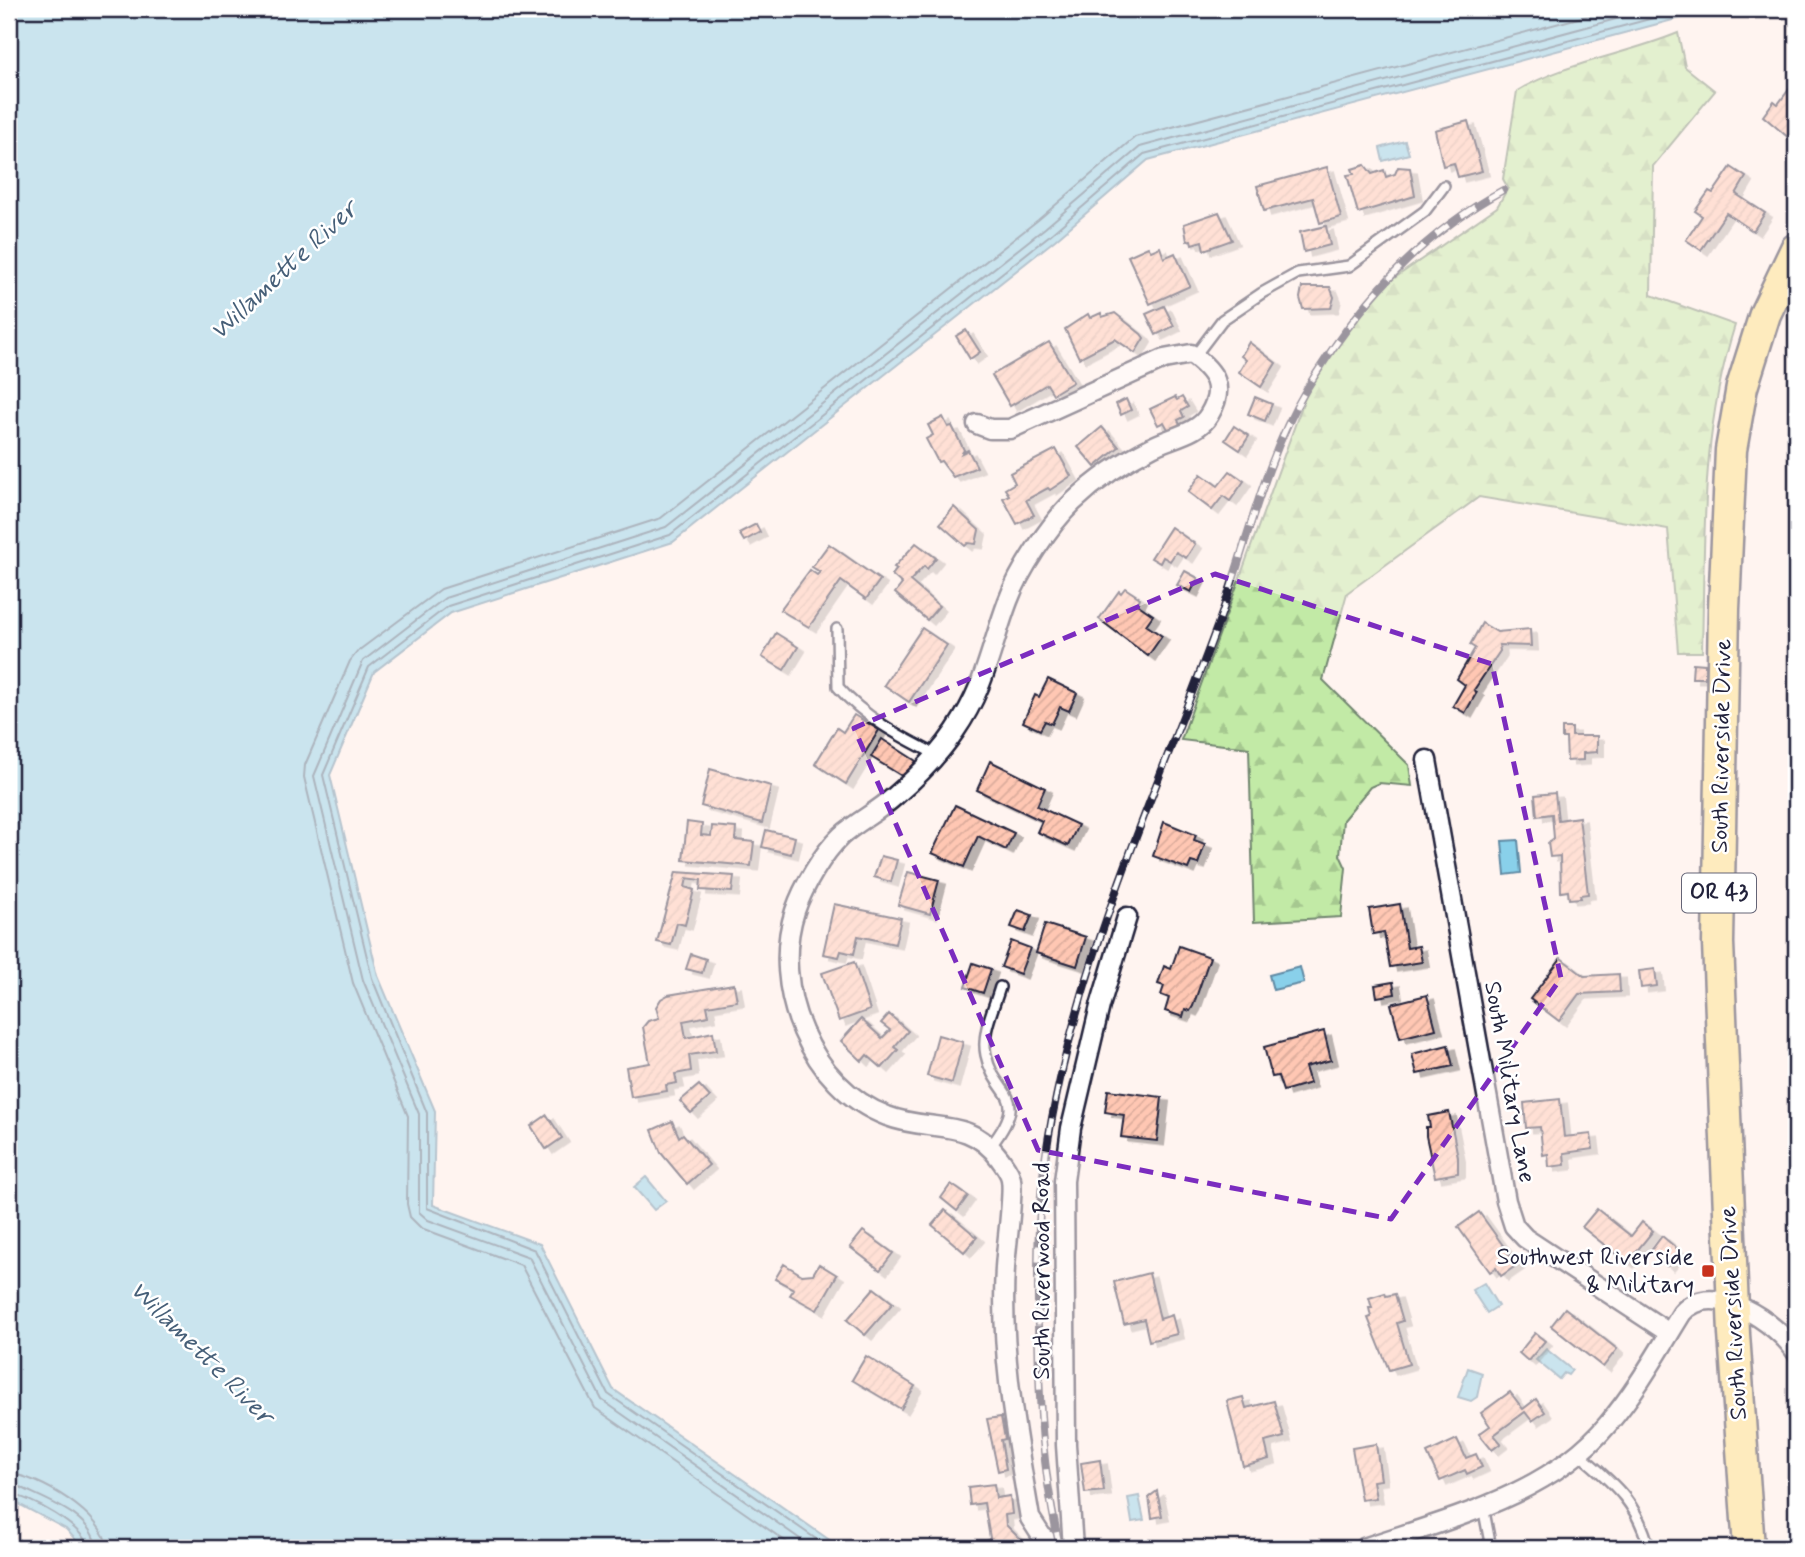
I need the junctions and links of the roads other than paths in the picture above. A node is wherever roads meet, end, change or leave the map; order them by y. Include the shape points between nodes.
1 (1444, 186) dead end
2 (1796, 249) edge
3 (1194, 357) junction
4 (977, 424) dead end
5 (837, 629) dead end
6 (935, 754) junction
7 (1427, 760) dead end
8 (1127, 917) dead end
9 (1000, 987) dead end
10 (990, 1147) junction
11 (1733, 1304) junction
12 (1669, 1333) junction
13 (1796, 1352) edge
14 (1578, 1453) junction
15 (1482, 1506) junction
16 (1056, 1548) edge
17 (1073, 1548) edge
18 (1364, 1548) edge
19 (1491, 1548) edge
20 (1649, 1548) edge
21 (1749, 1548) edge

1 - 3 lane via 1425,211 1349,266 1298,273 1222,320
2 - 11 main road, South Riverside Drive / OR 43 via 1752,349 1731,450 1718,943
3 - 4 street via 1164,359 1010,429
3 - 6 street, South Riverwood Road via 1215,377 1218,398 1207,419 1114,469 1071,504 1043,540 1009,598 980,690
5 - 6 lane via 838,687 896,735
6 - 10 street, South Riverwood Road via 895,796 840,837 815,872 795,912 790,991 814,1052 852,1097 899,1121 969,1132
7 - 12 street, South Military Lane via 1514,1226 1547,1255
8 - 17 street, South Riverwood Road via 1071,1128 1064,1181 1066,1445
9 - 10 lane via 985,1054 1009,1096 1010,1107 1005,1126
10 - 16 street, South Riverwood Road via 1011,1179 1005,1273 1008,1390 1030,1518
11 - 12 street via 1714,1300 1694,1303
11 - 13 street via 1772,1325
11 - 21 main road, South Riverside Drive / OR 43
12 - 14 street via 1618,1412
14 - 15 street via 1543,1478
14 - 20 lane via 1629,1500
15 - 18 street
15 - 19 lane

